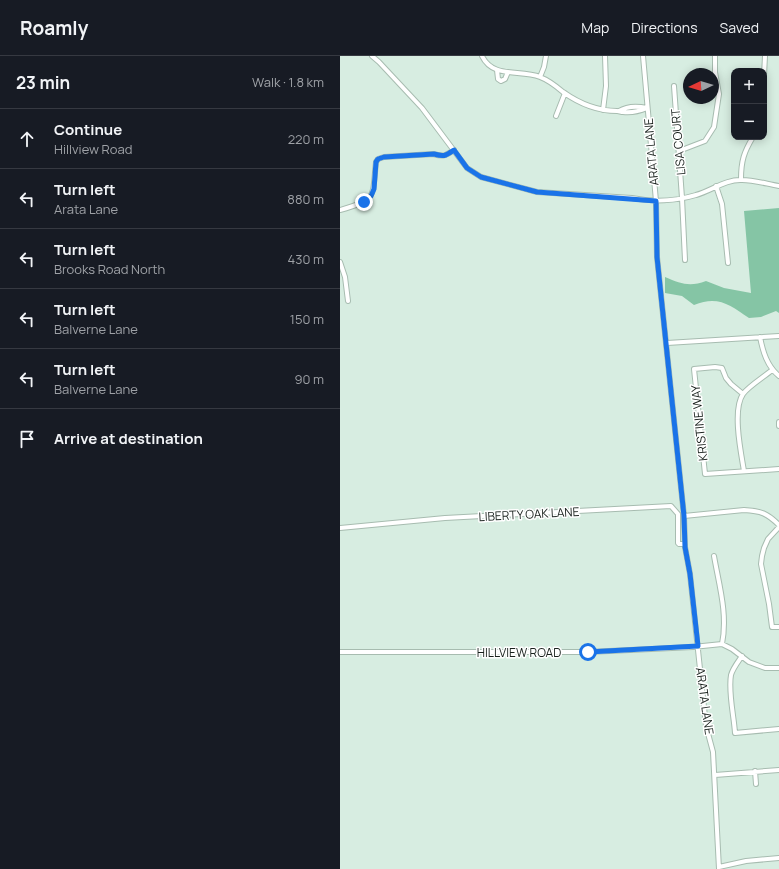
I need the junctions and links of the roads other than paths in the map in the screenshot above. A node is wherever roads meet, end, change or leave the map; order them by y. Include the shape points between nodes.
1 (372, 56) edge
2 (482, 56) edge
3 (546, 56) edge
4 (605, 56) edge
5 (643, 56) edge
6 (715, 56) edge
7 (765, 56) edge
8 (764, 68) edge
9 (497, 70) junction
10 (508, 72) junction
11 (540, 77) junction
12 (674, 86) dead end
13 (565, 93) junction
14 (647, 108) junction
15 (603, 110) junction
16 (556, 116) dead end
17 (751, 140) edge
18 (454, 150) junction
19 (679, 151) junction
20 (742, 179) junction
21 (716, 186) junction
22 (779, 186) edge
23 (682, 198) junction
24 (656, 201) junction
25 (340, 210) edge
26 (685, 260) dead end
27 (340, 262) edge
28 (728, 262) dead end
29 (348, 301) dead end
30 (779, 336) edge
31 (760, 337) junction
32 (667, 342) junction
33 (772, 370) junction
34 (779, 376) edge
35 (743, 394) junction
36 (779, 422) edge
37 (779, 426) edge
38 (779, 469) edge
39 (744, 472) junction
40 (684, 516) junction
41 (779, 526) edge
42 (340, 528) edge
43 (685, 544) junction
44 (714, 556) dead end
45 (779, 627) edge
46 (722, 644) junction
47 (698, 646) junction
48 (340, 652) edge
49 (742, 656) junction
50 (779, 668) edge
51 (779, 729) edge
52 (779, 770) edge
53 (755, 771) junction
54 (715, 775) junction
55 (756, 784) dead end
56 (779, 858) edge
57 (719, 868) edge

1 - 18 street via 422,108
2 - 9 street via 490,67
3 - 11 street
4 - 15 street via 606,86
5 - 14 street, ARATA LANE
6 - 19 street via 719,94 714,127 705,141
7 - 8 street
9 - 10 street
9 - 10 street via 498,79 501,81
10 - 11 street
11 - 13 street
12 - 19 street, LISA COURT
13 - 15 street via 589,106
13 - 16 street
14 - 15 street via 624,112
14 - 24 street, ARATA LANE
17 - 20 street via 741,164
18 - 24 street via 467,168 481,177 537,192
18 - 25 street via 446,156 427,154 378,159 371,196 364,202
19 - 23 street, LISA COURT
20 - 21 street
20 - 22 street
21 - 23 street via 697,195
21 - 28 street via 722,204
23 - 24 street
23 - 26 street, LISA COURT
24 - 32 street, ARATA LANE via 657,257
27 - 29 street
30 - 31 street
31 - 32 street
31 - 33 street via 762,349
32 - 40 street, ARATA LANE
33 - 34 street
33 - 35 street
35 - 39 street via 737,414
35 - 39 street, KRISTINE WAY via 726,378 722,368 694,369 705,474
36 - 37 street
38 - 39 street, KRISTINE WAY
40 - 41 street via 744,510 764,512
40 - 43 street, ARATA LANE
41 - 45 street via 768,539 761,564 772,627
42 - 43 street, LIBERTY OAK LANE via 444,518 671,506 678,514 678,543
43 - 47 street, ARATA LANE
44 - 46 street via 725,616
46 - 47 street, HILLVIEW ROAD
46 - 49 street
47 - 48 street, HILLVIEW ROAD via 588,652
47 - 54 street, ARATA LANE via 706,726 713,752
49 - 50 street via 758,666
49 - 51 street via 731,675 735,732
52 - 53 street
53 - 54 street
53 - 55 street
54 - 57 street, ARATA LANE
56 - 57 street via 746,861

